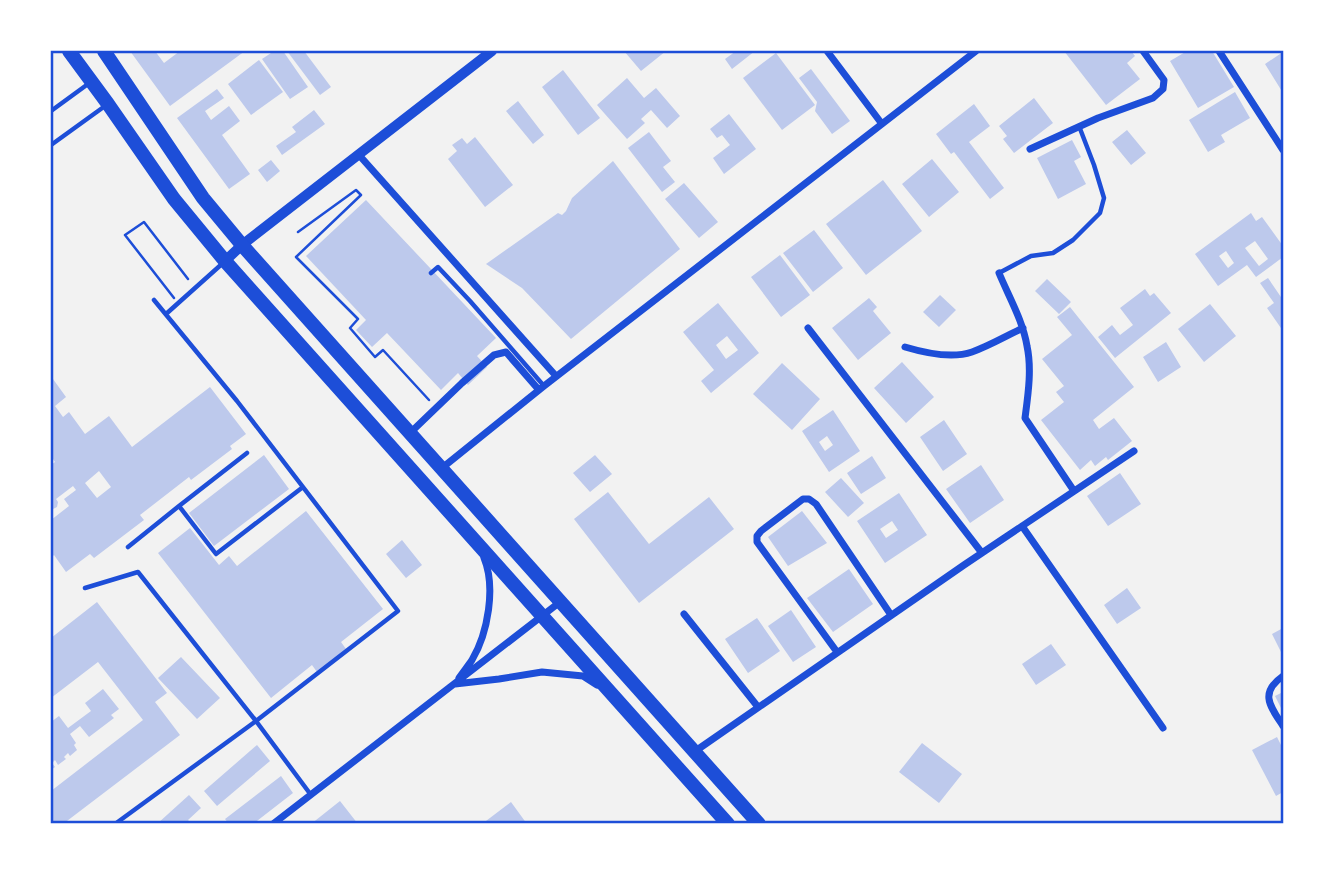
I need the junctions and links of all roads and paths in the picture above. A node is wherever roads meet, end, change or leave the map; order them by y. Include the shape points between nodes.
1 (69, 51) edge
2 (104, 51) edge
3 (492, 51) edge
4 (827, 51) edge
5 (976, 51) edge
6 (1143, 51) edge
7 (1219, 51) edge
8 (91, 81) junction
9 (108, 103) junction
10 (51, 111) edge
11 (882, 124) junction
12 (1079, 127) junction
13 (51, 145) edge
14 (1030, 149) dead end
15 (1283, 150) edge
16 (359, 156) junction
17 (298, 232) dead end
18 (242, 245) junction
19 (225, 261) junction
20 (431, 273) dead end
21 (999, 273) joint
22 (188, 279) dead end
23 (154, 300) dead end
24 (178, 303) junction
25 (166, 314) junction
26 (808, 328) dead end
27 (1023, 328) junction
28 (905, 346) dead end
29 (556, 376) junction
30 (541, 388) junction
31 (436, 408) junction
32 (410, 433) junction
33 (1134, 451) dead end
34 (247, 453) dead end
35 (442, 468) junction
36 (303, 487) junction
37 (1074, 491) junction
38 (178, 506) junction
39 (1022, 526) junction
40 (128, 547) dead end
41 (480, 548) junction
42 (982, 553) junction
43 (85, 588) dead end
44 (561, 602) junction
45 (684, 614) dead end
46 (891, 615) junction
47 (542, 617) junction
48 (837, 652) junction
49 (1283, 676) edge
50 (455, 684) junction
51 (610, 692) junction
52 (758, 707) junction
53 (256, 721) junction
54 (1283, 726) edge
55 (1163, 728) dead end
56 (694, 752) junction
57 (311, 795) junction
58 (115, 824) edge
59 (273, 824) edge
60 (728, 824) edge
61 (759, 824) edge

1 - 8 main road
2 - 18 main road via 203,198
3 - 16 street
4 - 11 street
5 - 11 street
6 - 12 street via 1164,80 1163,89 1153,98
7 - 15 street
8 - 9 main road
8 - 10 lane
9 - 13 lane
9 - 19 main road via 174,199
11 - 29 street
12 - 14 street
12 - 21 lane via 1104,198 1100,212 1053,253 1031,256
16 - 18 street
16 - 29 street
17 - 31 path via 356,190 361,195 296,257 358,319 350,328 375,357 383,350
18 - 19 street
18 - 32 main road
19 - 24 lane
19 - 41 main road
20 - 30 lane via 438,267
21 - 27 street
22 - 24 path via 144,222 125,235
23 - 25 lane
24 - 25 lane
25 - 36 lane
26 - 42 street
27 - 28 street via 970,353 923,353
27 - 37 street via 1028,348 1025,418
29 - 30 street
30 - 31 street via 506,352 494,355
30 - 35 street
31 - 32 street
32 - 35 main road
33 - 37 street
34 - 38 lane
35 - 44 main road
36 - 38 lane via 216,554
36 - 53 lane via 398,611
37 - 39 street
38 - 40 lane
39 - 42 street
39 - 55 street
41 - 47 main road
41 - 50 street via 489,569 485,630 473,659
42 - 46 street
43 - 53 lane via 138,572
44 - 47 street
44 - 56 main road
45 - 52 street
46 - 48 street
46 - 48 street via 816,504 803,499 761,531 757,542
47 - 50 street
47 - 51 main road
48 - 52 street
49 - 54 street via 1270,688 1268,698
50 - 51 street via 542,672 583,676
50 - 57 street
51 - 60 main road
52 - 56 street
53 - 57 lane
53 - 58 lane
56 - 61 main road
57 - 59 street

